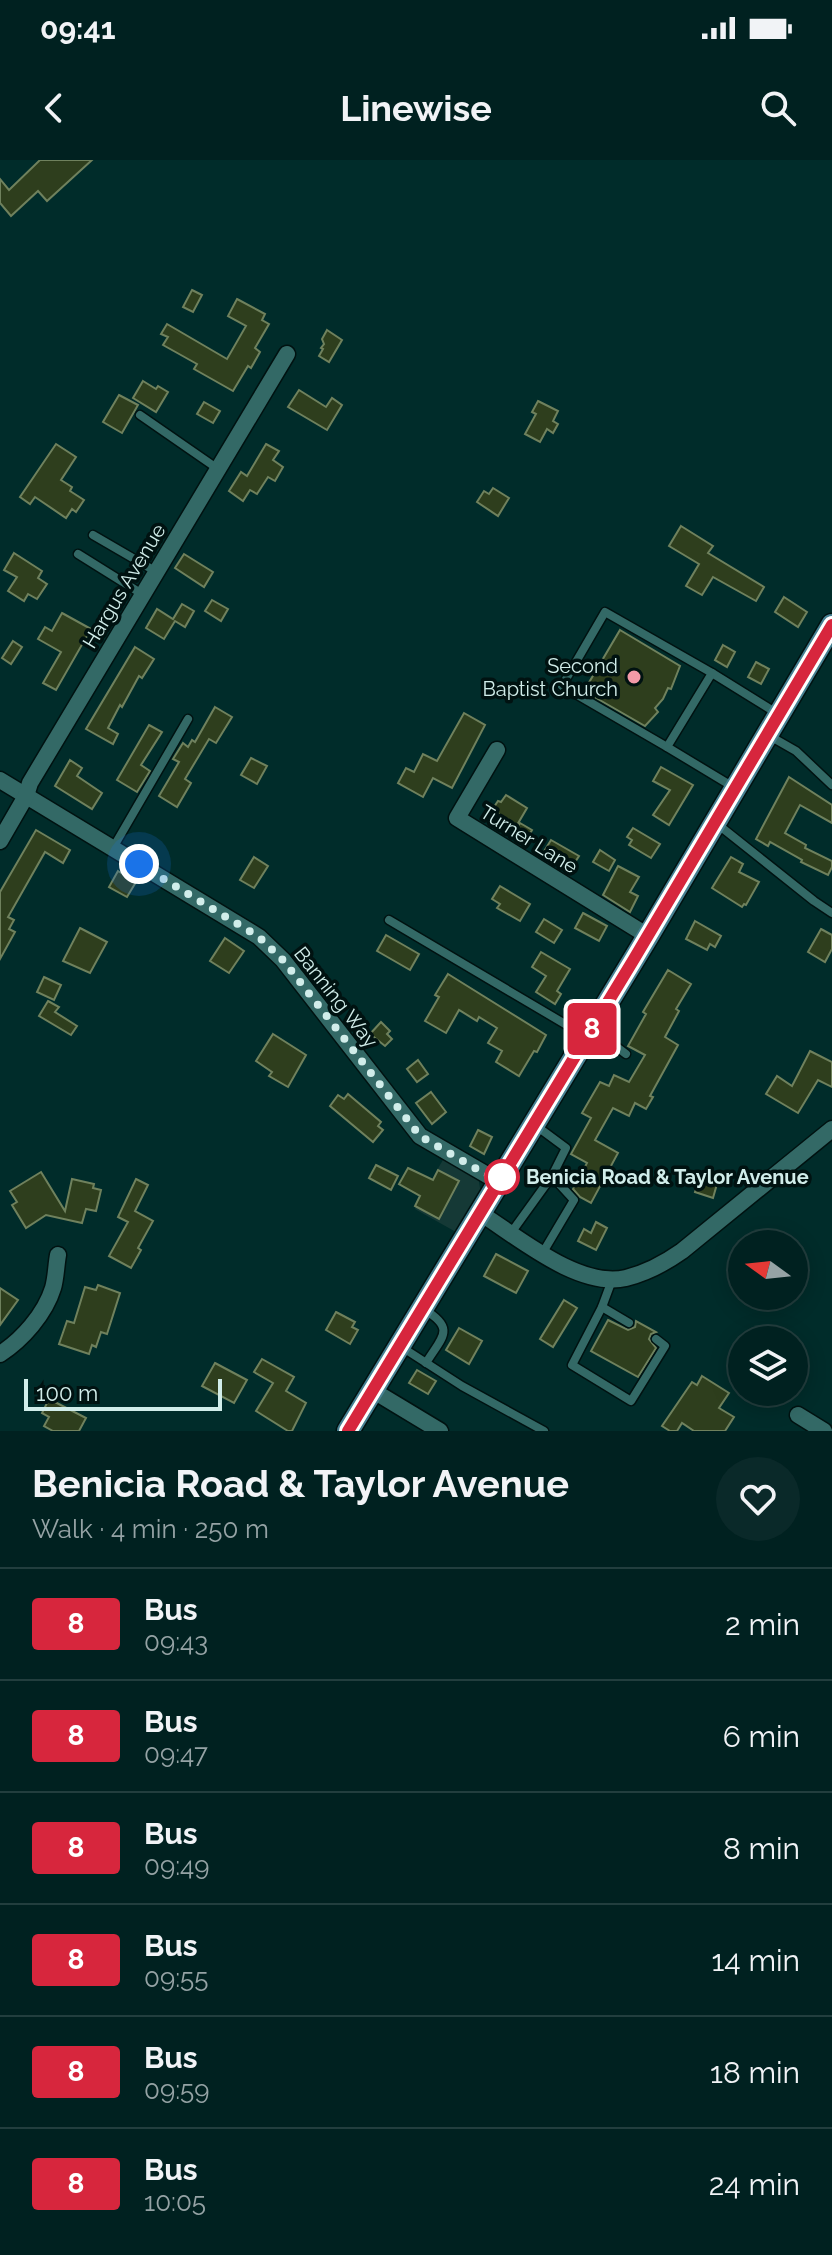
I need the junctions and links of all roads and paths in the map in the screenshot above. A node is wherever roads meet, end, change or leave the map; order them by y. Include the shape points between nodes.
1 (287, 354) dead end
2 (140, 415) dead end
3 (218, 469) junction
4 (93, 535) dead end
5 (78, 554) dead end
6 (155, 571) junction
7 (142, 594) junction
8 (832, 625) edge
9 (712, 673) junction
10 (779, 715) junction
11 (188, 719) dead end
12 (767, 734) junction
13 (667, 747) junction
14 (497, 750) dead end
15 (0, 780) edge
16 (832, 785) edge
17 (735, 789) junction
18 (26, 796) junction
19 (716, 822) junction
20 (0, 841) edge
21 (113, 848) junction
22 (832, 913) edge
23 (389, 920) dead end
24 (648, 936) junction
25 (590, 1033) junction
26 (626, 1054) dead end
27 (535, 1125) junction
28 (832, 1129) edge
29 (552, 1176) junction
30 (499, 1182) junction
31 (480, 1213) junction
32 (511, 1233) junction
33 (542, 1254) junction
34 (58, 1255) dead end
35 (612, 1279) junction
36 (602, 1307) junction
37 (422, 1308) junction
38 (629, 1323) dead end
39 (656, 1339) dead end
40 (399, 1346) junction
41 (0, 1354) edge
42 (426, 1363) junction
43 (372, 1390) junction
44 (798, 1415) dead end
45 (348, 1431) edge
46 (440, 1431) edge
47 (544, 1431) edge
48 (824, 1431) edge

1 - 3 street, Hargus Avenue
2 - 3 lane
3 - 6 street, Hargus Avenue
4 - 6 lane
5 - 7 lane
6 - 7 street, Hargus Avenue
7 - 18 street, Hargus Avenue
8 - 10 main road
9 - 10 lane
9 - 13 lane
9 - 13 lane via 605,612 562,686
10 - 12 main road
11 - 21 lane
12 - 16 lane via 796,751
12 - 17 main road
13 - 17 lane
14 - 24 street, Turner Lane via 457,818
15 - 18 street, Banning Way
17 - 19 main road
18 - 20 street, Hargus Avenue
18 - 21 street, Banning Way
19 - 22 lane
19 - 24 main road
21 - 30 street, Banning Way via 268,945 420,1136
23 - 25 lane
24 - 25 main road
25 - 26 lane
25 - 27 main road
27 - 29 lane via 566,1148
27 - 30 main road
28 - 35 street via 682,1251 643,1272
29 - 32 lane
29 - 33 lane via 574,1200
30 - 31 main road
31 - 32 street
31 - 37 main road
32 - 33 street
33 - 35 street via 586,1276
34 - 41 street via 46,1302
35 - 36 lane
36 - 38 lane
36 - 39 lane via 572,1365 631,1401 665,1346
37 - 40 main road
37 - 42 lane via 444,1326
40 - 42 lane
40 - 43 main road
42 - 47 lane
43 - 45 main road
43 - 46 street
44 - 48 street

